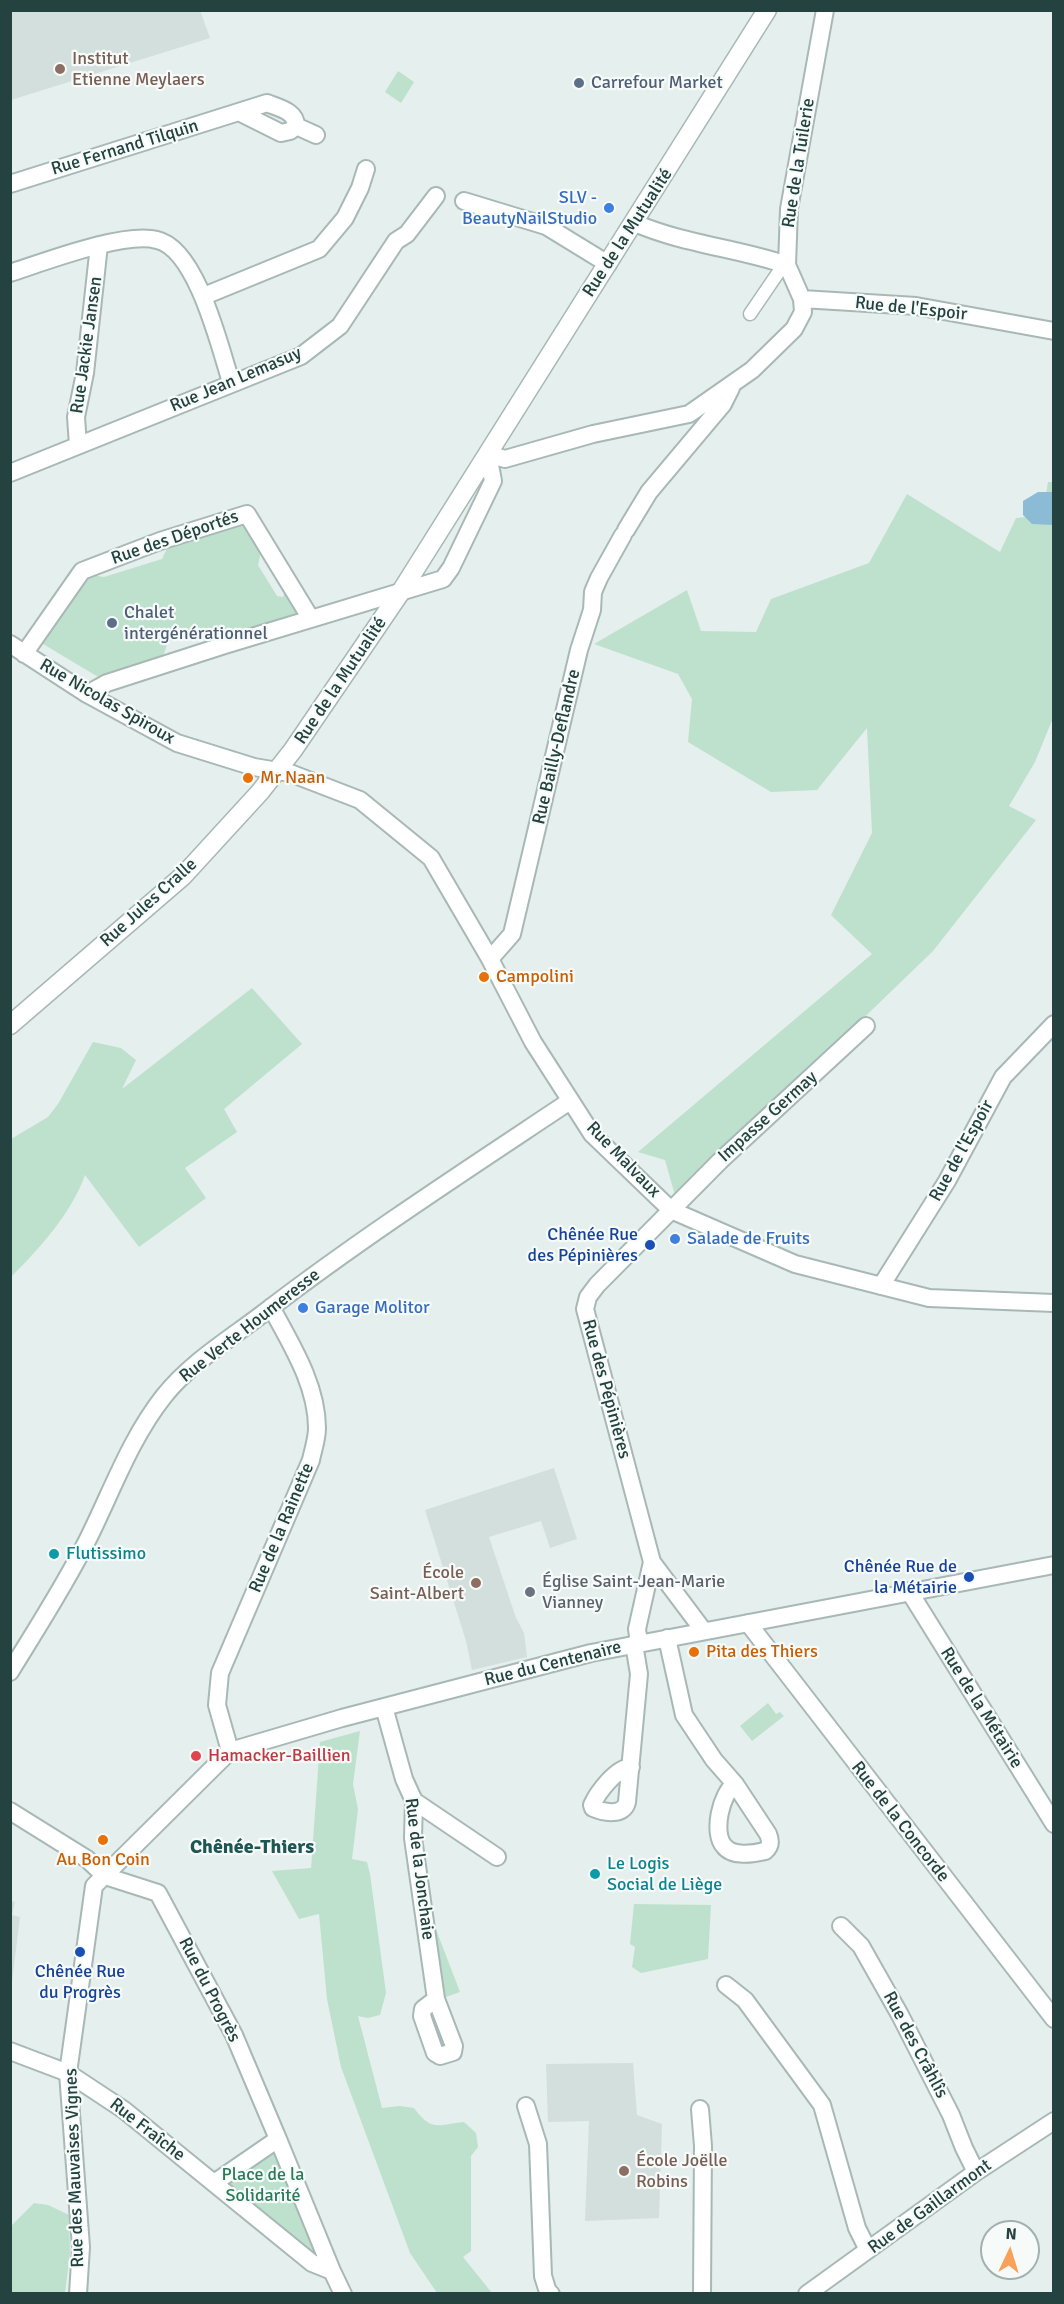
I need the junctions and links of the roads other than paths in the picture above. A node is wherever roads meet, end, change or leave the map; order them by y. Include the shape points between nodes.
1 (768, 10) edge
2 (825, 10) edge
3 (316, 135) dead end
4 (366, 169) dead end
5 (10, 184) edge
6 (436, 196) dead end
7 (464, 201) dead end
8 (635, 224) junction
9 (99, 245) junction
10 (608, 264) junction
11 (787, 265) junction
12 (10, 273) edge
13 (204, 296) junction
14 (802, 299) junction
15 (750, 314) dead end
16 (1053, 331) edge
17 (231, 382) junction
18 (733, 385) junction
19 (78, 445) junction
20 (488, 454) junction
21 (10, 473) edge
22 (402, 590) junction
23 (310, 619) junction
24 (10, 644) edge
25 (24, 654) junction
26 (87, 694) junction
27 (278, 770) junction
28 (490, 959) junction
29 (1053, 1024) edge
30 (10, 1025) edge
31 (866, 1026) dead end
32 (570, 1101) junction
33 (671, 1210) junction
34 (880, 1286) junction
35 (1053, 1303) edge
36 (271, 1307) junction
37 (652, 1562) junction
38 (1053, 1565) edge
39 (909, 1591) junction
40 (748, 1623) junction
41 (703, 1630) junction
42 (667, 1638) junction
43 (637, 1643) junction
44 (10, 1672) edge
45 (384, 1707) junction
46 (230, 1751) junction
47 (631, 1767) dead end
48 (735, 1784) dead end
49 (414, 1802) junction
50 (10, 1811) edge
51 (1053, 1824) edge
52 (497, 1857) dead end
53 (105, 1876) junction
54 (841, 1926) dead end
55 (726, 1985) dead end
56 (436, 1998) dead end
57 (1053, 2019) edge
58 (10, 2052) edge
59 (68, 2073) junction
60 (526, 2106) dead end
61 (699, 2109) dead end
62 (1053, 2121) edge
63 (278, 2139) junction
64 (976, 2172) junction
65 (214, 2184) junction
66 (868, 2250) junction
67 (332, 2271) junction
68 (78, 2294) edge
69 (343, 2294) edge
70 (552, 2294) edge
71 (702, 2294) edge
72 (807, 2294) edge

1 - 8 street, Rue de la Mutualité
2 - 11 street, Rue de la Tuilerie via 789,208
3 - 5 street, Rue Fernand Tilquin via 296,126 281,133 239,112
4 - 13 street via 345,218 319,249
6 - 17 street, Rue Jean Lemasuy via 407,234 396,241 340,326 301,356
7 - 10 street via 546,226
8 - 10 street, Rue de la Mutualité
8 - 11 street via 662,235 739,250
9 - 12 street
9 - 13 street via 159,240 179,254
9 - 19 street, Rue Jackie Jansen via 85,373 76,417
10 - 20 street, Rue de la Mutualité
11 - 14 street, Rue de la Tuilerie
11 - 15 street
13 - 17 street
14 - 16 street, Rue de l'Espoir via 916,306
14 - 18 street via 803,312 794,329
17 - 19 street, Rue Jean Lemasuy
18 - 20 street via 688,414 593,434 505,459
18 - 28 street, Rue Bailly-Deflandre via 723,404 649,492 593,592 592,610 579,650 512,934
19 - 21 street, Rue Jean Lemasuy
20 - 22 street, Rue de la Mutualité
20 - 22 street via 490,488 451,568 443,579
22 - 23 street
22 - 27 street, Rue de la Mutualité
23 - 25 street, Rue des Déportés via 247,513 82,571
23 - 26 street via 118,680
24 - 25 street, Rue Nicolas Spiroux
25 - 26 street, Rue Nicolas Spiroux
26 - 27 street, Rue Nicolas Spiroux via 177,743 254,767
27 - 28 street, Rue Malvaux via 360,800 431,858
27 - 30 street, Rue Jules Cralle via 183,876
28 - 32 street, Rue Malvaux via 533,1042
29 - 34 street, Rue de l'Espoir via 1003,1077 947,1181
31 - 33 street, Impasse Germay
32 - 33 street, Rue Malvaux via 592,1134
32 - 36 street, Rue Verte Houmeresse
33 - 34 street, Rue Malvaux via 795,1264
33 - 37 street, Rue des Pépinières via 597,1285 585,1309
34 - 35 street, Rue Malvaux via 929,1298
36 - 44 street, Rue Verte Houmeresse via 208,1355 165,1395 146,1421 58,1594
36 - 46 street, Rue de la Rainette via 314,1399 317,1430 311,1460 220,1673 217,1705
37 - 41 street, Rue des Pépinières
37 - 43 street, Rue des Pépinières
38 - 39 street, Rue du Centenaire
39 - 40 street, Rue du Centenaire
39 - 51 street, Rue de la Métairie
40 - 41 street, Rue du Centenaire
40 - 57 street, Rue de la Concorde
41 - 42 street, Rue du Centenaire
42 - 43 street, Rue du Centenaire
42 - 48 street via 684,1715
43 - 45 street, Rue du Centenaire
43 - 47 street, Rue des Pépinières via 639,1674
45 - 46 street, Rue du Centenaire
45 - 49 street, Rue de la Jonchaie
46 - 53 street, Rue du Centenaire
49 - 52 street
49 - 56 street, Rue de la Jonchaie via 413,1838
50 - 53 street via 87,1859
53 - 59 street, Rue des Mauvaises Vignes via 94,1886
53 - 63 street, Rue du Progrès via 158,1893 234,2035
54 - 64 street, Rue des Crâhlîs via 861,1946 900,2015
55 - 66 street via 745,2000 822,2105 857,2228
58 - 59 street, Rue Fraîche
59 - 65 street, Rue Fraîche via 124,2110
59 - 68 street, Rue des Mauvaises Vignes via 81,2247
60 - 70 street via 538,2144 543,2276
61 - 71 street via 703,2146
62 - 64 street, Rue de Gaillarmont
63 - 65 street
63 - 67 street
64 - 66 street, Rue de Gaillarmont
65 - 67 street via 312,2263
66 - 72 street, Rue de Gaillarmont
67 - 69 street

